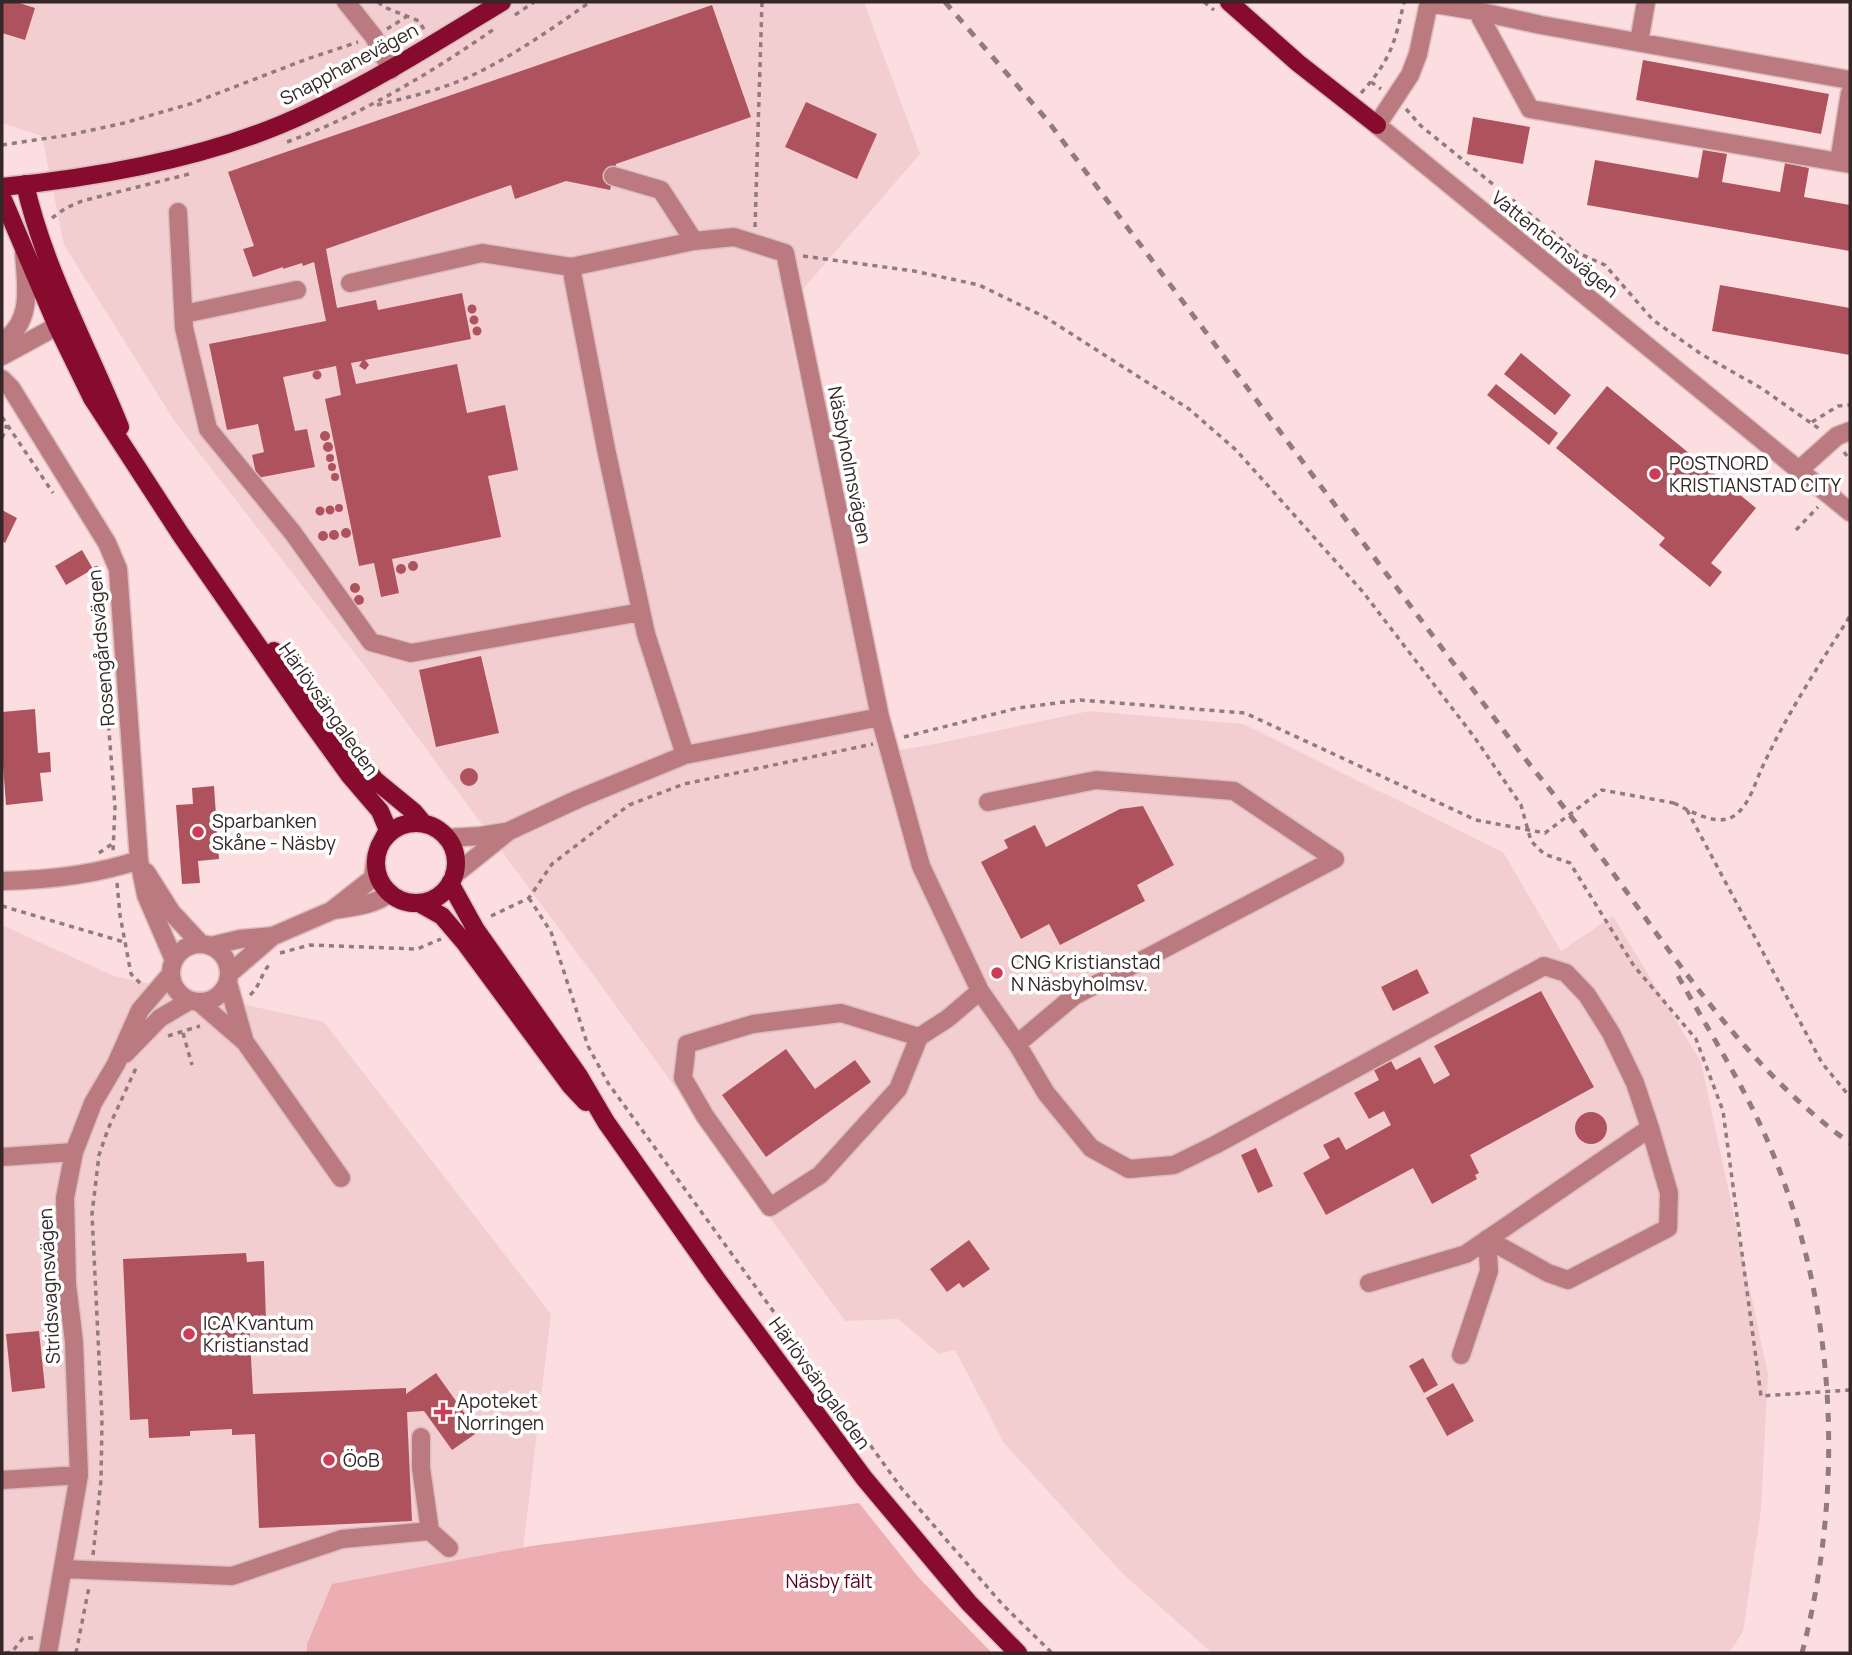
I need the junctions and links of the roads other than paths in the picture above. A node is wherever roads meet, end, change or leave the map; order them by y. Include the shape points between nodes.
1 (346, 2) edge
2 (1429, 2) edge
3 (1646, 2) edge
4 (1232, 3) edge
5 (507, 10) edge
6 (1477, 11) junction
7 (1639, 42) junction
8 (391, 70) junction
9 (1850, 80) edge
10 (1850, 93) edge
11 (1377, 125) junction
12 (1845, 163) edge
13 (613, 176) dead end
14 (25, 184) junction
15 (2, 187) edge
16 (2, 197) edge
17 (178, 212) dead end
18 (695, 241) junction
19 (24, 252) junction
20 (571, 267) junction
21 (350, 283) dead end
22 (297, 290) dead end
23 (68, 307) junction
24 (184, 314) junction
25 (57, 326) junction
26 (2, 342) edge
27 (2, 356) edge
28 (2, 379) edge
29 (1850, 431) edge
30 (134, 463) junction
31 (1799, 470) junction
32 (1850, 512) edge
33 (225, 596) junction
34 (641, 612) junction
35 (880, 717) junction
36 (685, 755) junction
37 (988, 802) dead end
38 (424, 824) junction
39 (509, 831) junction
40 (447, 838) junction
41 (378, 852) junction
42 (139, 860) junction
43 (452, 879) junction
44 (2, 881) edge
45 (390, 893) junction
46 (419, 903) junction
47 (331, 911) junction
48 (273, 936) junction
49 (206, 945) junction
50 (172, 967) junction
51 (229, 978) junction
52 (979, 991) junction
53 (201, 1006) junction
54 (919, 1037) junction
55 (245, 1042) junction
56 (1017, 1044) junction
57 (116, 1064) junction
58 (606, 1122) junction
59 (1650, 1128) junction
60 (74, 1152) junction
61 (2, 1157) edge
62 (341, 1178) dead end
63 (1488, 1239) junction
64 (1369, 1283) dead end
65 (1461, 1355) dead end
66 (421, 1437) dead end
67 (79, 1475) junction
68 (2, 1480) edge
69 (430, 1531) junction
70 (449, 1549) dead end
71 (64, 1569) junction
72 (48, 1653) edge
73 (1018, 1653) edge

1 - 8 street via 374,37
2 - 6 street
2 - 11 street via 1410,75
3 - 7 street
4 - 11 main road, Vattentornsvägen
5 - 8 main road, Snapphanevägen via 433,44
6 - 7 street
6 - 12 street via 1530,109
7 - 9 street
8 - 14 main road, Snapphanevägen via 305,114 217,147 116,172
10 - 12 street
11 - 31 street, Vattentornsvägen
13 - 18 street via 661,190
14 - 15 main road, Snapphanevägen
14 - 23 main road, Härlövsängaleden
16 - 19 main road, Härlövsängaleden
17 - 24 street
18 - 20 street
18 - 35 street, Näsbyholmsvägen via 734,237 785,253
19 - 25 main road, Härlövsängaleden
19 - 26 street via 27,308 18,330
20 - 21 street via 482,253
20 - 34 street
22 - 24 street
23 - 25 street
23 - 30 main road, Härlövsängaleden
24 - 34 street via 208,429 293,533 371,642 411,653
25 - 27 street
25 - 30 main road, Härlövsängaleden via 92,398
28 - 42 street, Rosengårdsvägen via 107,543 118,569
29 - 31 street via 1832,440
30 - 33 main road, Härlövsängaleden
31 - 32 street, Vattentornsvägen
33 - 38 main road, Härlövsängaleden via 303,684 375,780
33 - 41 main road, Härlövsängaleden via 350,776 380,811 388,830
34 - 36 street
35 - 36 street
35 - 52 street, Näsbyholmsvägen via 921,866
36 - 39 street
37 - 56 street via 1096,780 1234,791 1335,859 1074,996
38 - 40 main road
38 - 41 main road via 398,827 387,835
39 - 40 street
39 - 43 street
40 - 43 main road via 456,862
41 - 45 main road via 377,870
41 - 47 street via 373,878
42 - 44 street via 39,880
42 - 49 street, Rosengårdsvägen via 172,912
42 - 50 street, Rosengårdsvägen via 146,895
43 - 46 main road via 442,893
43 - 58 main road, Härlövsängaleden via 476,930
45 - 46 main road
45 - 47 street via 364,905
46 - 58 main road, Härlövsängaleden via 442,916 570,1085
47 - 48 street
48 - 49 street
48 - 51 street
49 - 50 street via 185,948
49 - 51 street via 221,952
50 - 53 street via 176,990
50 - 57 street, Stridsvagnsvägen via 140,1010
51 - 53 street via 217,998
51 - 55 street
52 - 54 street
52 - 56 street, Näsbyholmsvägen
53 - 55 street
53 - 57 street, Stridsvagnsvägen via 170,1012
54 - 54 street via 898,1089 820,1175 770,1207 683,1078 687,1044 753,1024 841,1013
55 - 62 street
56 - 59 street, Näsbyholmsvägen via 1046,1093 1091,1148 1129,1169 1174,1165 1544,966 1566,973 1587,995 1635,1083
57 - 60 street, Stridsvagnsvägen via 93,1103
58 - 73 main road, Härlövsängaleden via 864,1478 969,1604
59 - 63 street
59 - 63 street, Näsbyholmsvägen via 1669,1193 1668,1228 1568,1280
60 - 61 street
60 - 67 street, Stridsvagnsvägen via 65,1198
63 - 64 street via 1466,1254
63 - 65 street via 1489,1271
66 - 69 street
67 - 68 street
67 - 71 street, Stridsvagnsvägen
69 - 70 street
69 - 71 street via 342,1539 232,1576
71 - 72 street, Stridsvagnsvägen

